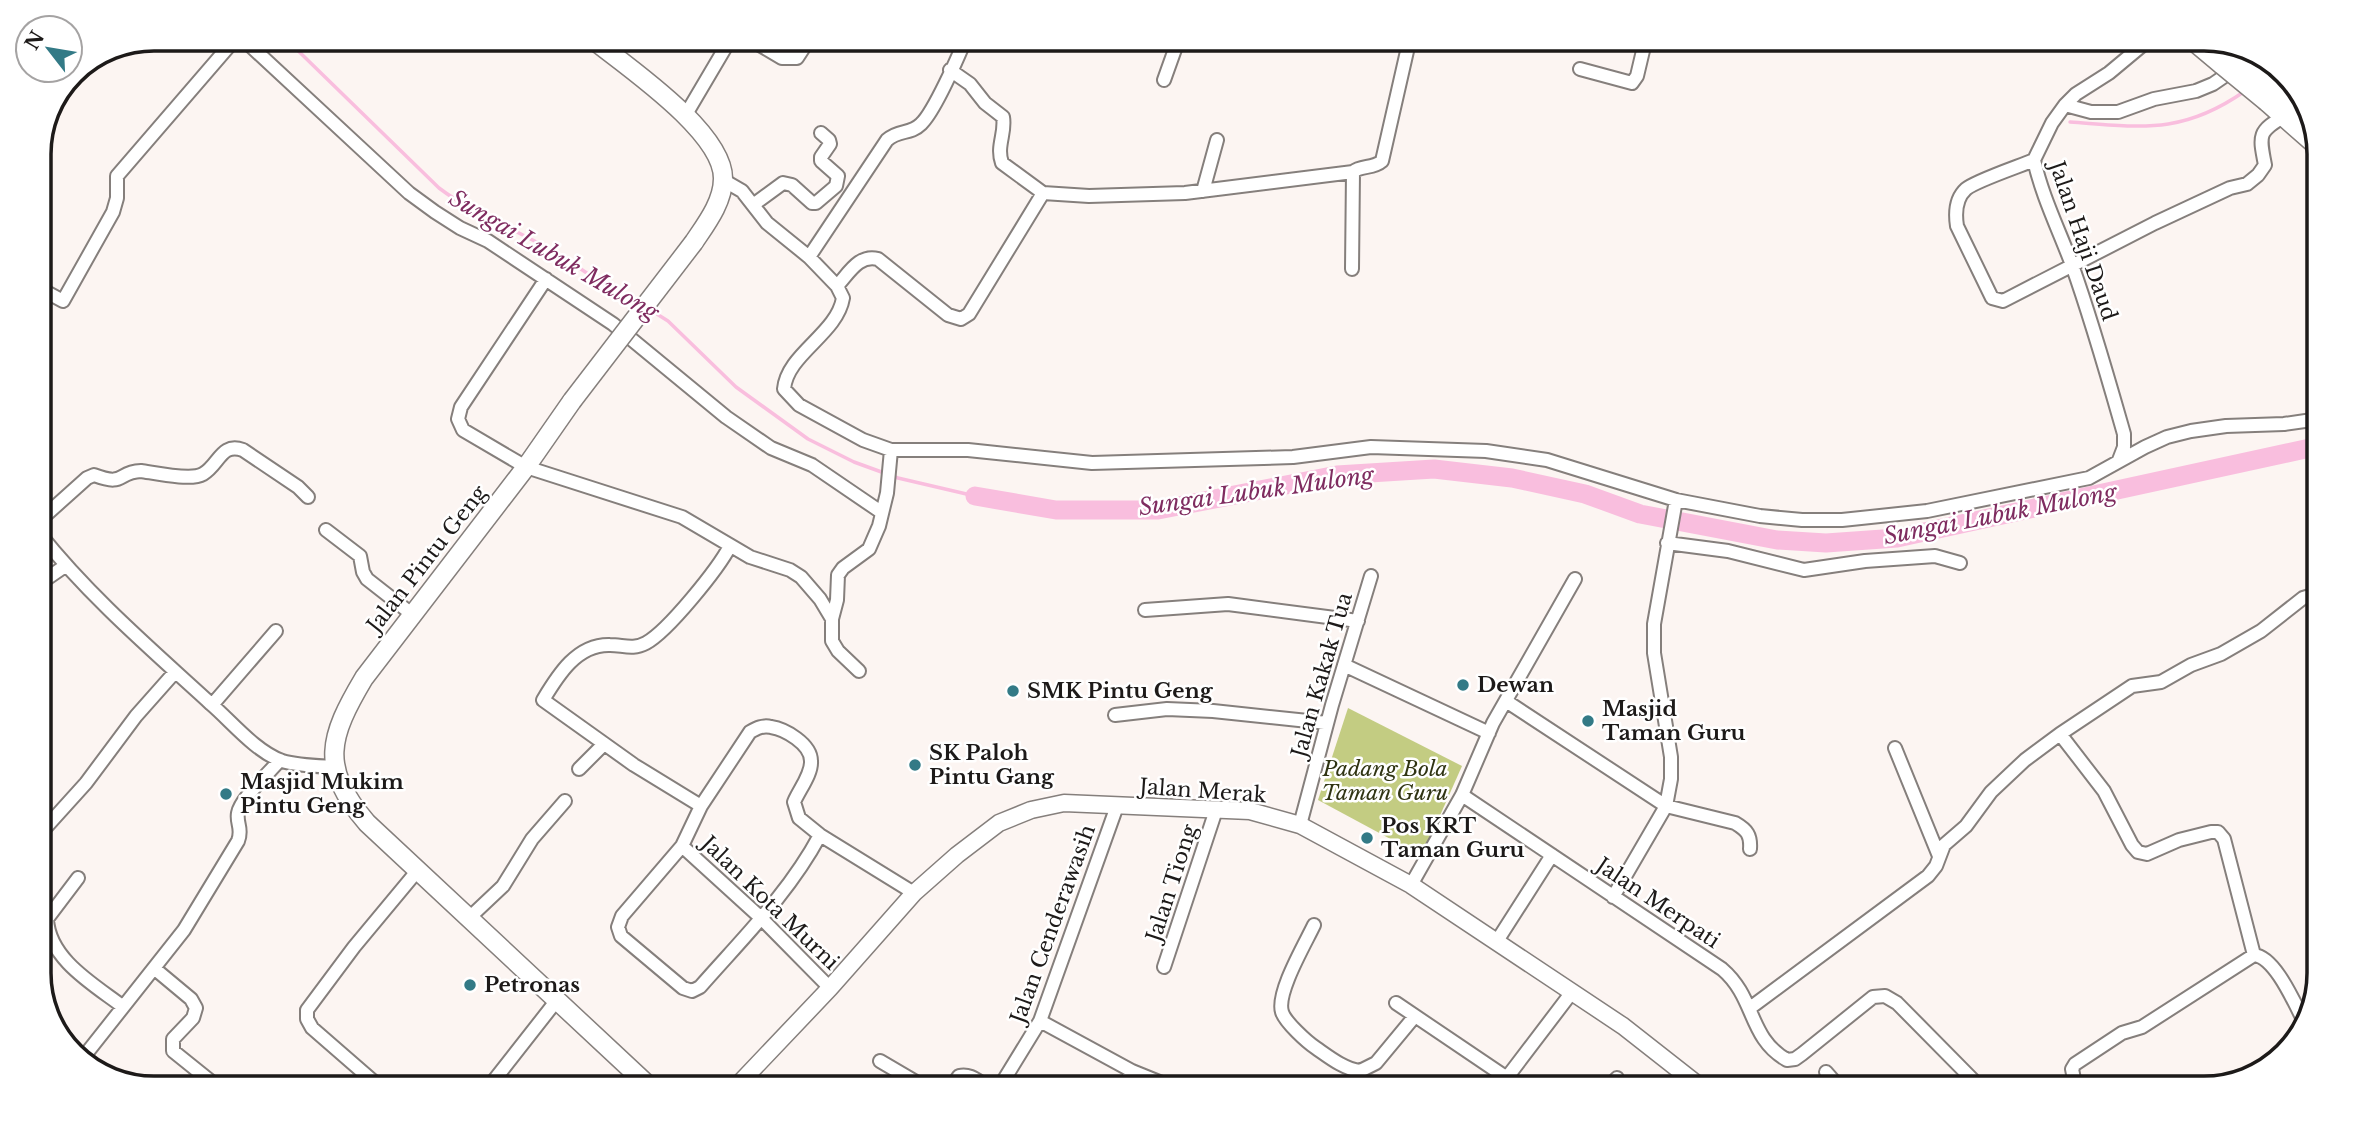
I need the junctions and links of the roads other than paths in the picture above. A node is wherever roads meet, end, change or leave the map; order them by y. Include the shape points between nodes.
1 (225, 51) edge
2 (256, 51) edge
3 (610, 51) edge
4 (724, 51) edge
5 (772, 51) edge
6 (802, 51) edge
7 (960, 51) edge
8 (1174, 51) edge
9 (1407, 51) edge
10 (1643, 51) edge
11 (2135, 51) edge
12 (2226, 53) edge
13 (2247, 60) edge
14 (1580, 69) dead end
15 (950, 71) junction
16 (1164, 80) dead end
17 (2272, 94) junction
18 (2065, 105) junction
19 (2297, 109) edge
20 (685, 116) junction
21 (2285, 116) junction
22 (821, 133) dead end
23 (2305, 134) edge
24 (1217, 140) dead end
25 (2034, 160) junction
26 (1353, 172) junction
27 (723, 180) junction
28 (1203, 191) junction
29 (1044, 193) junction
30 (752, 205) junction
31 (810, 257) junction
32 (2072, 265) junction
33 (1352, 269) dead end
34 (546, 278) junction
35 (837, 286) junction
36 (51, 295) edge
37 (2307, 421) edge
38 (890, 456) junction
39 (2119, 460) junction
40 (526, 467) junction
41 (307, 497) dead end
42 (1676, 502) junction
43 (51, 510) edge
44 (881, 512) junction
45 (326, 530) dead end
46 (1668, 539) junction
47 (730, 546) junction
48 (51, 548) edge
49 (1960, 563) dead end
50 (65, 566) junction
51 (51, 576) edge
52 (1371, 576) dead end
53 (1575, 579) dead end
54 (2307, 597) edge
55 (1145, 610) dead end
56 (413, 615) junction
57 (832, 619) junction
58 (1358, 621) junction
59 (276, 631) dead end
60 (1344, 665) junction
61 (176, 671) junction
62 (859, 671) dead end
63 (1506, 701) junction
64 (212, 705) junction
65 (1115, 715) dead end
66 (1327, 723) junction
67 (1489, 733) junction
68 (2060, 734) junction
69 (604, 744) junction
70 (1895, 748) dead end
71 (281, 760) junction
72 (335, 767) junction
73 (579, 769) dead end
74 (1462, 795) junction
75 (565, 801) dead end
76 (701, 806) junction
77 (1117, 806) junction
78 (1666, 806) junction
79 (1216, 810) junction
80 (51, 822) edge
81 (1300, 825) junction
82 (820, 835) junction
83 (682, 846) junction
84 (1750, 849) dead end
85 (1552, 855) junction
86 (1940, 856) junction
87 (418, 870) junction
88 (78, 878) dead end
89 (1412, 885) junction
90 (914, 892) junction
91 (1613, 897) junction
92 (51, 914) edge
93 (761, 917) junction
94 (468, 919) junction
95 (1314, 925) dead end
96 (51, 938) edge
97 (1497, 941) junction
98 (2254, 955) junction
99 (1164, 967) dead end
100 (155, 969) junction
101 (830, 988) junction
102 (1572, 992) junction
103 (557, 1000) junction
104 (1396, 1003) dead end
105 (122, 1006) junction
106 (1750, 1008) junction
107 (2299, 1013) edge
108 (1415, 1016) junction
109 (1040, 1021) junction
110 (88, 1052) edge
111 (880, 1061) dead end
112 (1132, 1071) junction
113 (1826, 1072) dead end
114 (204, 1076) edge
115 (366, 1076) edge
116 (497, 1076) edge
117 (631, 1076) edge
118 (746, 1076) edge
119 (906, 1076) edge
120 (1006, 1076) edge
121 (1129, 1076) edge
122 (1144, 1076) edge
123 (1494, 1076) edge
124 (1508, 1076) edge
125 (1687, 1076) edge
126 (1830, 1076) edge
127 (1969, 1076) edge
128 (2073, 1076) edge

1 - 36 street via 121,170 115,182 113,212 63,302
2 - 34 street via 409,192
3 - 20 main road
4 - 20 street
5 - 6 street via 787,59 797,58
7 - 15 street
8 - 16 street
9 - 26 street via 1382,161
10 - 14 street via 1632,83
11 - 18 street, Jalan Haji Daud
12 - 17 main road, bridge
13 - 18 street via 2196,91 2118,112 2091,112
15 - 29 street via 1003,117 1002,163
15 - 31 street via 926,118 913,130 895,133 887,140
17 - 19 main road
17 - 21 main road
18 - 25 street, Jalan Haji Daud
20 - 27 main road via 712,145
21 - 23 main road
21 - 32 street via 2261,135 2264,165 2247,184 2167,217
22 - 30 street via 830,144 821,161 838,176 836,186 812,204 792,185 783,183
24 - 28 street
25 - 32 street, Jalan Haji Daud
25 - 32 street via 1967,188 1958,201 1957,226 1997,300
26 - 28 street
26 - 33 street
27 - 30 street via 742,191
27 - 40 main road, Jalan Pintu Geng, bridge via 713,213 694,242
28 - 29 street
29 - 35 street via 969,314 961,319 948,315 878,259 865,258
30 - 31 street
31 - 35 street
32 - 39 street, Jalan Haji Daud via 2124,434
34 - 40 street via 461,407 458,419 463,430
34 - 44 street via 612,324 726,417 771,448 812,465
35 - 38 street via 843,298 841,307 791,368 784,389 799,405
37 - 39 street via 2191,431
38 - 42 street via 968,450 1092,463 1293,457 1371,447 1486,451 1547,460
38 - 44 street
39 - 42 street via 2089,478 1927,511 1842,520 1760,516
40 - 47 street via 682,517
40 - 56 main road, Jalan Pintu Geng
41 - 43 street via 234,447 193,477 141,471 110,481 94,475
42 - 46 street
44 - 57 street via 869,550 838,575
45 - 56 street via 360,556 365,578
46 - 49 street via 1804,570 1935,556
46 - 78 street via 1654,624 1654,653 1671,757
47 - 57 street via 802,577
47 - 69 street via 659,634 628,649 591,646 553,684 543,700
48 - 50 street
50 - 51 street
50 - 61 street
52 - 58 street, Jalan Kakak Tua
53 - 63 street
54 - 68 street via 2221,654 2161,682 2132,686
55 - 58 street via 1228,604
56 - 72 main road, Jalan Pintu Geng via 344,711 337,730
57 - 62 street via 832,641
58 - 60 street, Jalan Kakak Tua
59 - 64 street
60 - 66 street, Jalan Kakak Tua
60 - 67 street
61 - 64 street
61 - 80 street
63 - 67 street
63 - 78 street
64 - 71 street
65 - 66 street via 1167,709
66 - 81 street, Jalan Kakak Tua
67 - 74 street
68 - 86 street via 1992,792 1966,827 1944,845
68 - 98 street via 2104,791 2138,852 2147,854 2218,832 2224,839
69 - 73 street
69 - 76 street
70 - 86 street
71 - 72 street
71 - 100 street via 241,804 238,841
72 - 87 main road, Jalan Pintu Geng via 349,803
74 - 85 street, Jalan Merpati
74 - 89 street
75 - 94 street via 532,839 503,886
76 - 82 street via 750,732 769,726 806,749 812,762 795,809
76 - 83 street
77 - 79 street, Jalan Merak
77 - 90 street, Jalan Merak via 1063,803 1021,813 977,839
77 - 109 street, Jalan Cenderawasih
78 - 84 street via 1735,823 1749,833
78 - 91 street
79 - 81 street, Jalan Merak via 1250,811
79 - 99 street, Jalan Tiong
81 - 89 street, Jalan Merak
82 - 90 street
82 - 93 street via 777,902
83 - 93 street, Jalan Kota Murni
83 - 93 street via 622,916 621,936 692,991 700,988
85 - 91 street, Jalan Merpati
85 - 97 street
86 - 106 street via 1928,876
87 - 94 main road, Jalan Pintu Geng
87 - 115 street via 307,1010 312,1028
88 - 92 street
89 - 97 street, Jalan Merak
90 - 101 street, Jalan Merak
91 - 106 street, Jalan Merpati via 1722,969 1743,991
93 - 101 street, Jalan Kota Murni
94 - 103 main road, Jalan Pintu Geng
95 - 108 street via 1282,996 1281,1011 1310,1045 1360,1072 1376,1063
96 - 105 street via 78,972
97 - 102 street, Jalan Merak
98 - 107 street via 2267,959
98 - 128 street via 2076,1064
100 - 105 street
100 - 114 street via 196,1007 193,1018 173,1039 173,1051
101 - 118 street, Jalan Merak
102 - 124 street
102 - 125 street, Jalan Merak
103 - 116 street
103 - 117 main road, Jalan Pintu Geng
104 - 108 street
105 - 110 street
106 - 127 street, Jalan Merpati via 1767,1046 1787,1060 1802,1054 1873,997 1885,996
108 - 123 street
109 - 112 street
109 - 120 street, Jalan Cenderawasih
111 - 119 street
112 - 121 street
112 - 122 street
113 - 126 street

